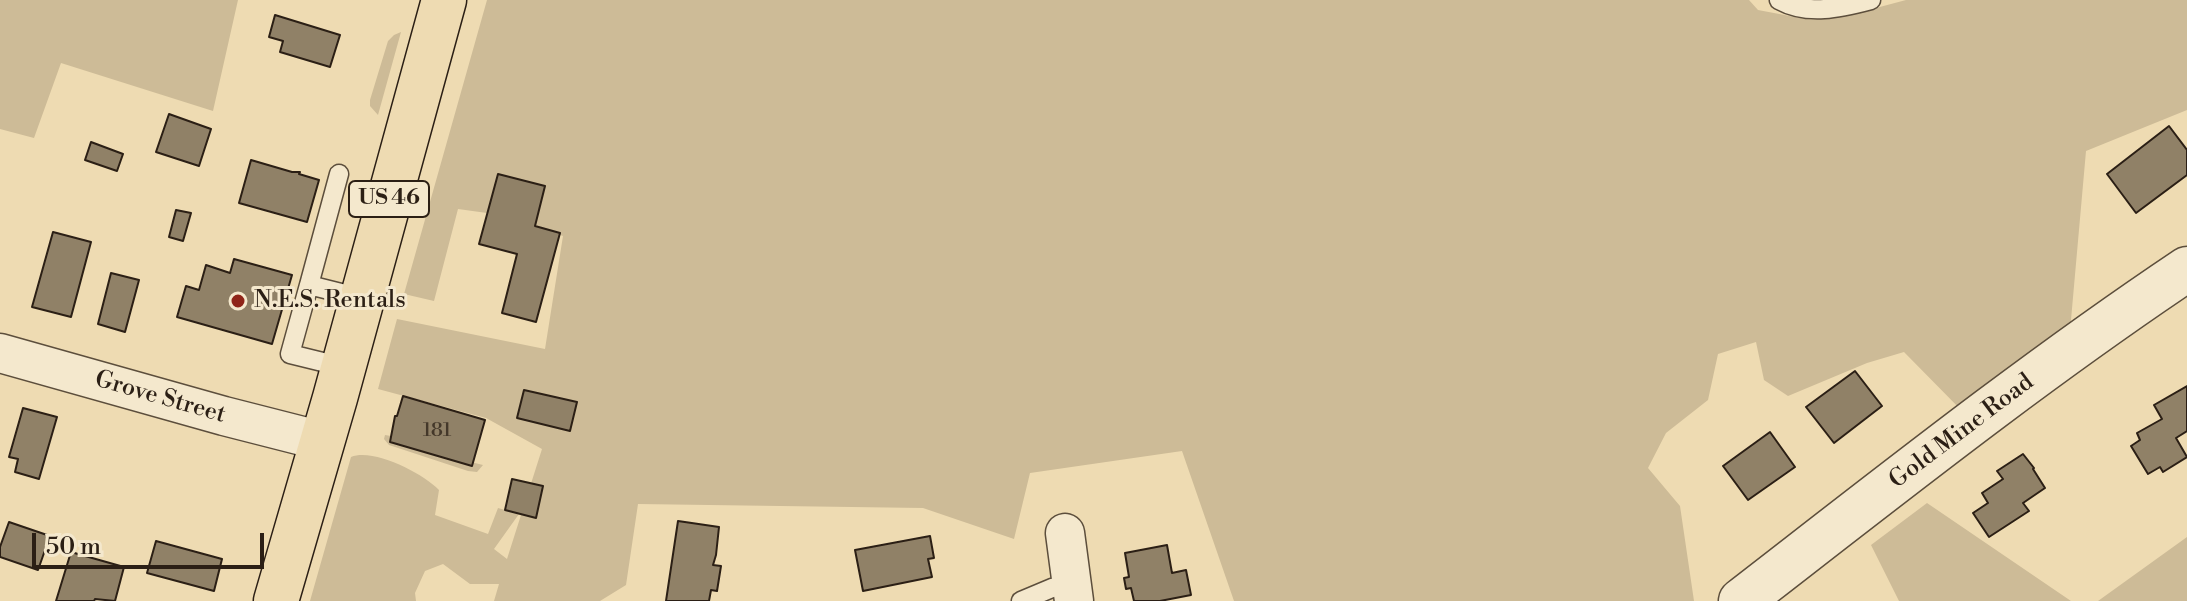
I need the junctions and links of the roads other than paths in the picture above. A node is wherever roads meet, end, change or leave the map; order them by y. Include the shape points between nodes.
1 (444, 0) edge
2 (1779, 0) edge
3 (1871, 0) edge
4 (339, 174) dead end
5 (2187, 269) edge
6 (309, 285) junction
7 (361, 298) junction
8 (0, 353) edge
9 (343, 367) junction
10 (322, 441) junction
11 (1065, 533) dead end
12 (1073, 593) edge
13 (276, 601) edge
14 (1021, 601) edge
15 (1741, 601) edge

1 - 7 main road, US 46
2 - 3 lane via 1810,9
4 - 6 lane
5 - 15 street, Gold Mine Road via 2114,318
6 - 7 lane
6 - 9 lane via 293,308 290,354
7 - 9 main road, US 46
8 - 10 street, Grove Street via 222,425
9 - 10 main road, US 46
10 - 13 main road, US 46
11 - 12 street
12 - 14 lane via 1052,588

